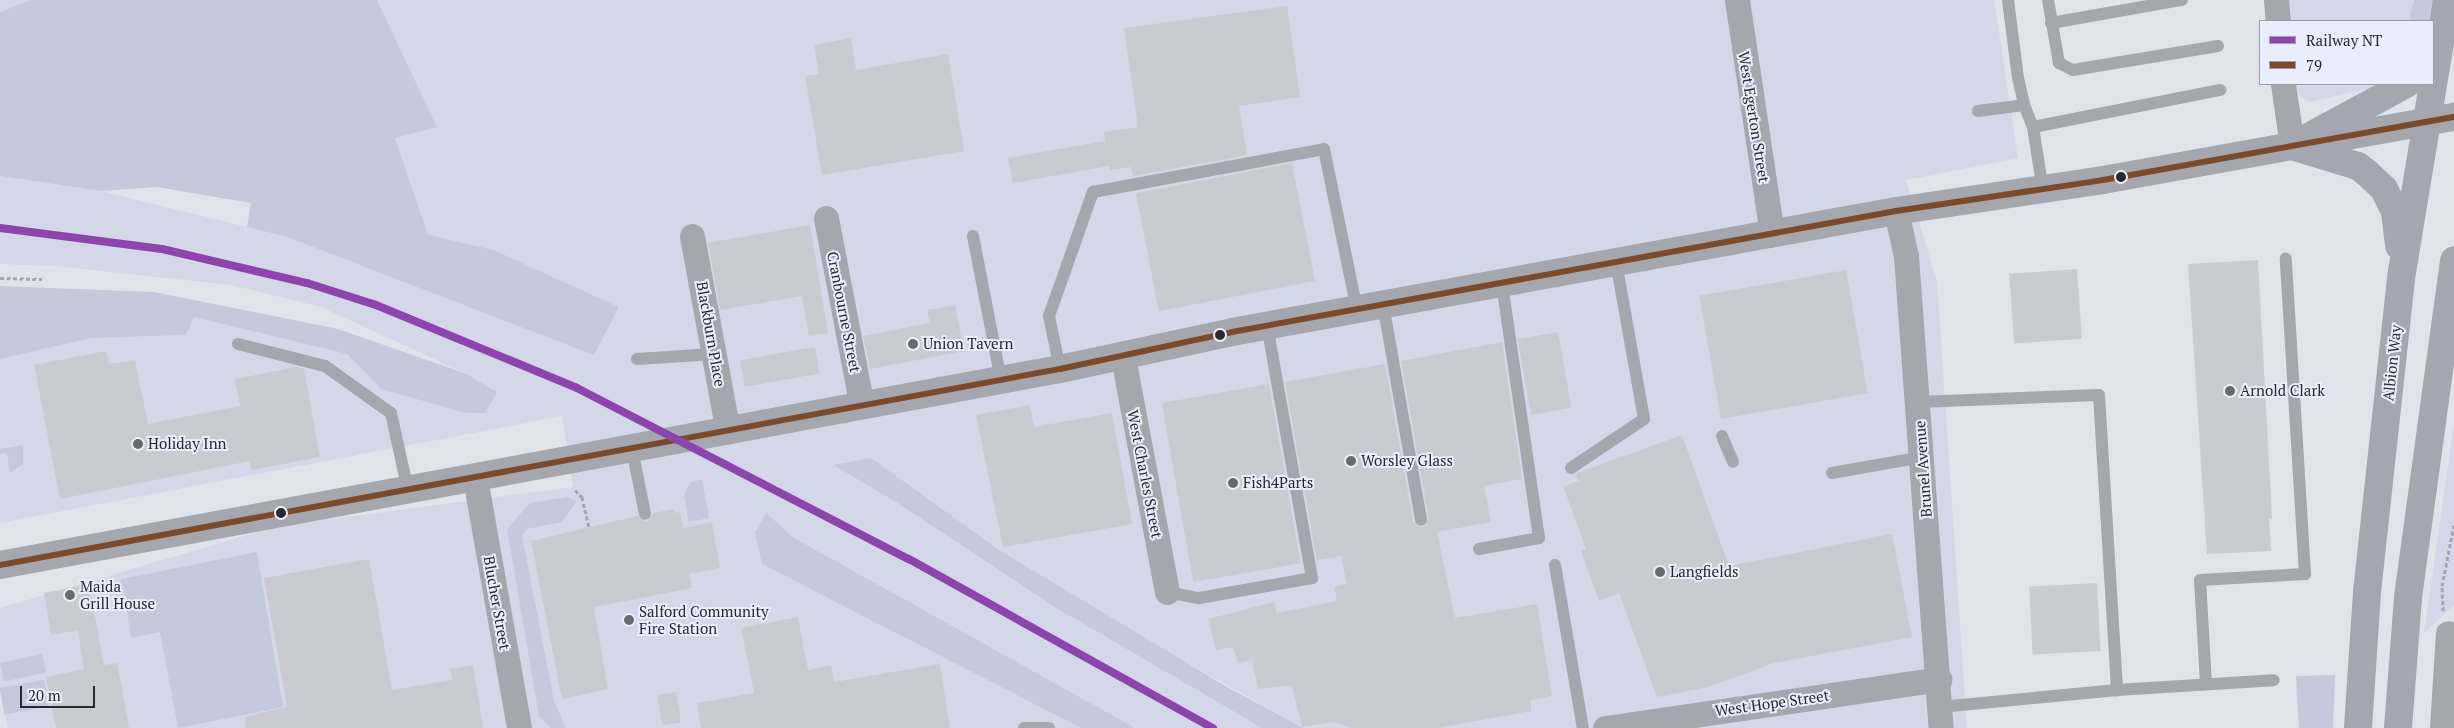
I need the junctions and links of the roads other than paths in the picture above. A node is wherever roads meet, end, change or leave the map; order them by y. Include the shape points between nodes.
1 (1736, 0) edge
2 (2008, 0) edge
3 (2048, 0) edge
4 (2182, 0) edge
5 (2276, 0) edge
6 (2447, 0) edge
7 (2278, 20) edge
8 (2051, 23) junction
9 (2218, 46) dead end
10 (2436, 49) edge
11 (2284, 85) edge
12 (2404, 85) edge
13 (2220, 90) dead end
14 (2024, 105) junction
15 (1978, 111) dead end
16 (2441, 119) edge
17 (2033, 127) junction
18 (2292, 146) junction
19 (2043, 190) junction
20 (1896, 211) junction
21 (826, 218) dead end
22 (1772, 234) junction
23 (692, 236) dead end
24 (973, 236) dead end
25 (2286, 259) dead end
26 (2454, 260) edge
27 (1616, 262) junction
28 (2402, 272) junction
29 (1502, 283) junction
30 (1383, 304) junction
31 (1357, 310) junction
32 (1267, 326) junction
33 (238, 344) dead end
34 (714, 354) junction
35 (1123, 357) junction
36 (637, 359) dead end
37 (1060, 369) junction
38 (1001, 380) junction
39 (1918, 402) junction
40 (862, 406) junction
41 (728, 432) junction
42 (1722, 436) dead end
43 (632, 449) junction
44 (1922, 457) junction
45 (1733, 462) dead end
46 (1571, 468) dead end
47 (1832, 473) dead end
48 (474, 478) junction
49 (408, 490) junction
50 (644, 514) dead end
51 (1420, 520) dead end
52 (1479, 549) dead end
53 (1555, 564) dead end
54 (0, 565) edge
55 (1167, 592) joint
56 (2448, 633) road end
57 (2450, 678) edge
58 (1939, 679) junction
59 (2274, 680) dead end
60 (2206, 684) junction
61 (2117, 690) junction
62 (1941, 718) edge
63 (519, 728) edge
64 (1024, 728) edge
65 (1048, 728) edge
66 (1583, 728) edge
67 (1605, 728) edge
68 (2358, 728) edge
69 (2398, 728) edge
70 (2442, 728) edge

1 - 22 street, West Egerton Street
2 - 14 lane
3 - 8 lane
4 - 8 lane
5 - 7 street
6 - 10 highway, Albion Way
8 - 9 lane via 2059,63 2073,70
10 - 16 highway, Albion Way
11 - 18 street
12 - 18 highway
13 - 17 lane
14 - 15 lane
14 - 17 lane
16 - 18 street
16 - 28 highway, Albion Way
17 - 19 lane
18 - 19 street
18 - 28 highway via 2358,166 2384,189 2395,212
19 - 20 street
20 - 22 street
20 - 39 street, Brunel Avenue via 1906,256
21 - 40 street, Cranbourne Street
22 - 27 street
23 - 34 street, Blackburn Place
24 - 38 lane
25 - 60 lane via 2305,574 2200,580
26 - 69 highway via 2408,597
27 - 29 street
27 - 46 lane via 1644,419
28 - 68 highway, Albion Way via 2366,592
29 - 30 street
29 - 52 lane via 1539,538
30 - 31 street
30 - 51 lane
31 - 32 street
31 - 37 lane via 1324,149 1093,192 1049,316
32 - 35 street
32 - 55 lane via 1312,578 1199,598
33 - 49 lane via 324,366 391,413
34 - 36 lane
34 - 41 street, Blackburn Place
35 - 37 street
35 - 55 street, West Charles Street
37 - 38 street
38 - 40 street
39 - 44 street, Brunel Avenue
39 - 61 lane via 2099,395
40 - 41 street
41 - 43 street
42 - 45 lane
43 - 48 street
43 - 50 lane
44 - 47 lane
44 - 58 street, Brunel Avenue
48 - 49 street
48 - 63 street, Blucher Street
49 - 54 street
53 - 66 lane
56 - 57 street
57 - 70 street
58 - 62 street, Brunel Avenue
58 - 67 street, West Hope Street
59 - 60 lane
60 - 61 lane
61 - 62 lane
64 - 65 lane

